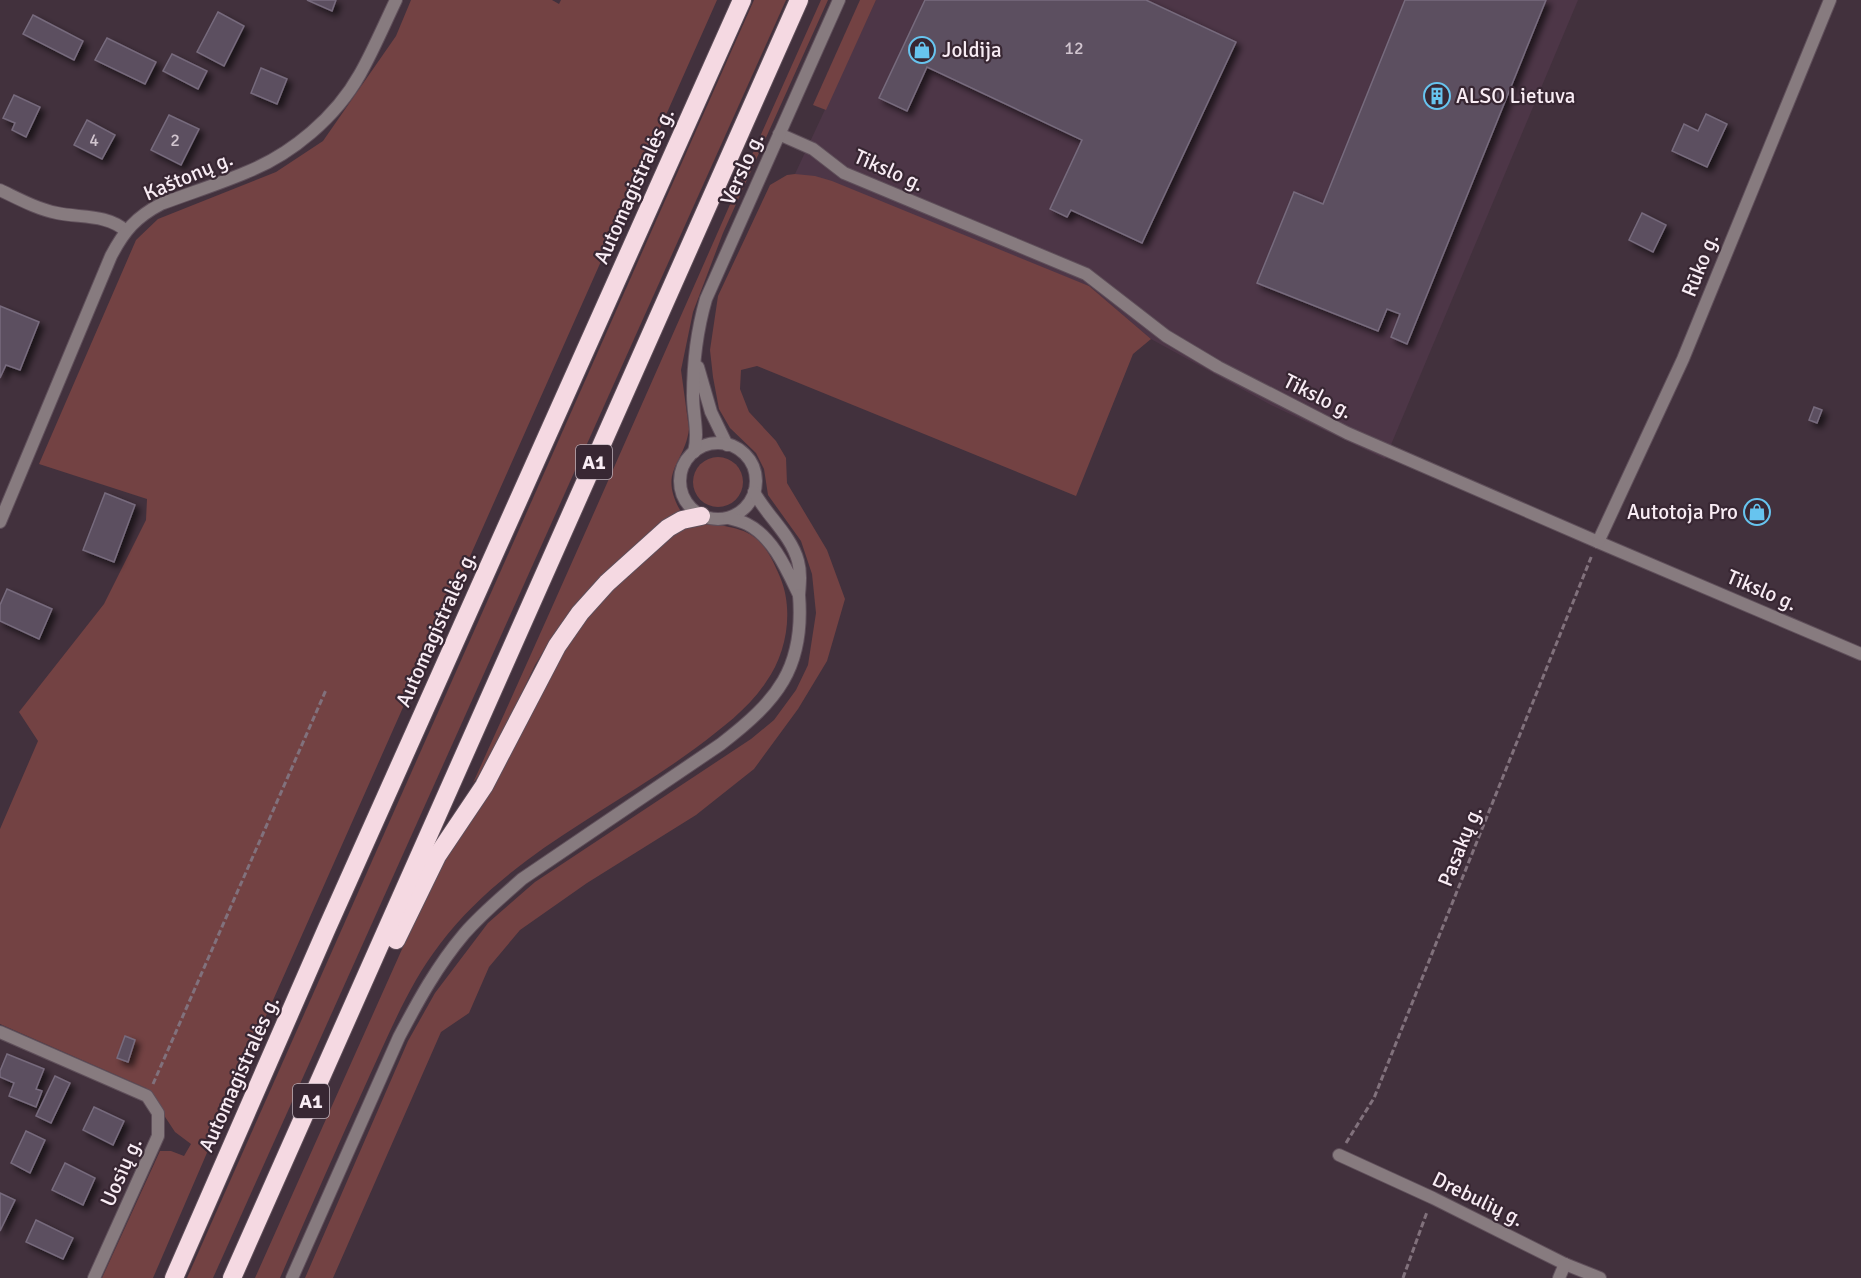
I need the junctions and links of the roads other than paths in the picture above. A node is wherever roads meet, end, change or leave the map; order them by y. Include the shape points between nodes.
1 (396, 0) edge
2 (742, 0) edge
3 (799, 0) edge
4 (839, 0) edge
5 (1830, 0) edge
6 (779, 134) junction
7 (0, 190) edge
8 (126, 231) junction
9 (696, 357) junction
10 (727, 445) junction
11 (694, 452) junction
12 (754, 492) junction
13 (701, 516) junction
14 (729, 518) junction
15 (0, 522) edge
16 (1598, 542) junction
17 (799, 595) junction
18 (1861, 654) edge
19 (0, 1032) edge
20 (1339, 1155) road end
21 (1565, 1263) junction
22 (94, 1278) edge
23 (174, 1278) edge
24 (232, 1278) edge
25 (244, 1278) edge
26 (292, 1278) edge
27 (1559, 1278) edge
28 (1600, 1278) edge

1 - 8 street, Kaštonų g. via 360,75 322,122 278,156 161,204
2 - 23 highway, Automagistralės g. / A1
3 - 24 highway, A1
4 - 6 street, Verslo g.
5 - 16 street, Rūko g. via 1683,359
6 - 9 street, Verslo g. via 706,299
6 - 16 street, Tikslo g. via 813,149 844,173 1086,274 1166,336 1347,433
7 - 8 street via 39,209 110,221
8 - 15 street, Kaštonų g. via 111,255
9 - 10 street, Verslo g. via 701,384
9 - 11 street, Verslo g.
10 - 11 street via 707,444
10 - 12 street via 740,451 754,469
11 - 13 street via 682,467 680,489 684,500
12 - 14 street via 745,508
12 - 17 street via 798,560
13 - 14 street
13 - 25 highway via 668,528 607,583 556,646 489,777 437,856 408,913
14 - 17 street via 747,524 771,546
16 - 18 street, Tikslo g.
17 - 26 street via 800,634 795,657 768,704 721,744 522,879 465,934 439,966 399,1037
19 - 22 street, Uosių g. via 147,1096 158,1113 158,1136
20 - 21 street, Drebulių g.
21 - 27 street
21 - 28 street, Drebulių g.

